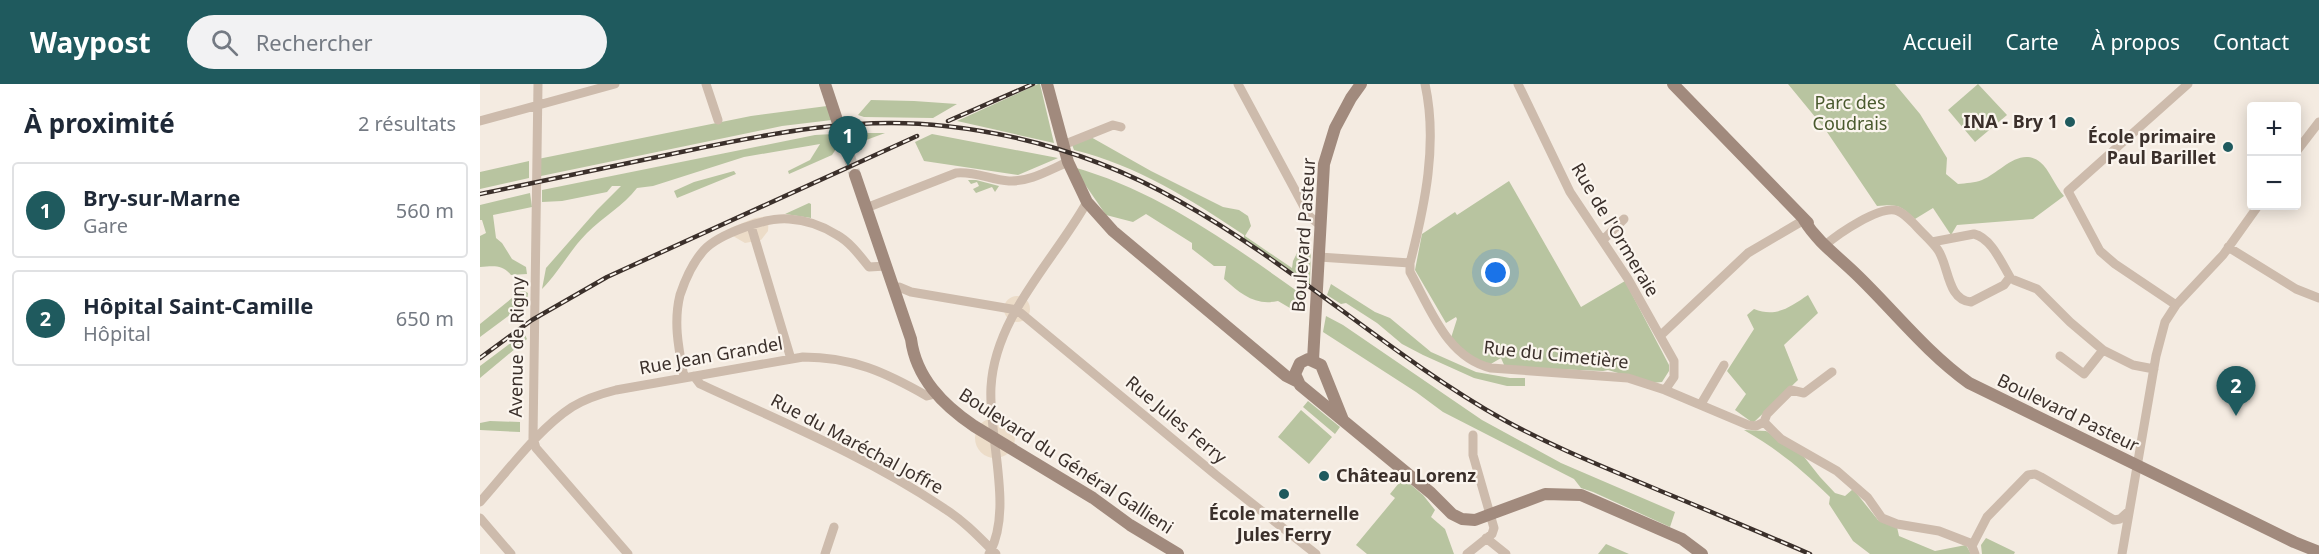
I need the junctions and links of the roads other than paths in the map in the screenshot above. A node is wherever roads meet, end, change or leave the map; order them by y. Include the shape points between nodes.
1 (538, 84) edge
2 (615, 84) edge
3 (706, 84) edge
4 (825, 84) edge
5 (1047, 84) edge
6 (1238, 84) edge
7 (1361, 84) edge
8 (1425, 84) edge
9 (1518, 84) edge
10 (1673, 84) edge
11 (2188, 84) edge
12 (537, 105) junction
13 (480, 120) edge
14 (718, 120) dead end
15 (2319, 122) edge
16 (1121, 127) dead end
17 (1063, 145) junction
18 (2301, 145) edge
19 (848, 153) tunnel mouth
20 (1068, 162) junction
21 (855, 175) tunnel mouth
22 (1087, 202) junction
23 (866, 208) junction
24 (2255, 210) edge
25 (1624, 219) dead end
26 (1804, 220) junction
27 (751, 226) junction
28 (1321, 226) junction
29 (1603, 240) junction
30 (1932, 242) junction
31 (1827, 243) junction
32 (2228, 247) junction
33 (1319, 257) junction
34 (1410, 263) junction
35 (886, 266) junction
36 (2014, 280) dead end
37 (899, 292) junction
38 (2319, 298) edge
39 (2176, 305) junction
40 (1017, 310) junction
41 (1660, 336) junction
42 (2103, 350) junction
43 (2060, 356) dead end
44 (791, 359) junction
45 (1313, 360) junction
46 (1724, 365) dead end
47 (1275, 366) junction
48 (1297, 367) junction
49 (2154, 369) junction
50 (920, 370) junction
51 (1832, 372) dead end
52 (1323, 373) junction
53 (694, 376) junction
54 (684, 377) junction
55 (906, 384) junction
56 (1301, 384) junction
57 (1665, 390) junction
58 (935, 394) junction
59 (1701, 404) junction
60 (1343, 420) junction
61 (1764, 423) junction
62 (1473, 435) dead end
63 (994, 439) junction
64 (534, 442) junction
65 (2137, 466) junction
66 (480, 502) edge
67 (2129, 511) junction
68 (1490, 514) junction
69 (480, 519) edge
70 (2114, 520) junction
71 (834, 527) dead end
72 (2125, 532) junction
73 (1486, 538) junction
74 (2294, 542) junction
75 (1973, 550) edge
76 (992, 552) edge
77 (2319, 552) edge
78 (510, 554) edge
79 (628, 554) edge
80 (825, 554) edge
81 (1178, 554) edge
82 (1316, 554) edge
83 (1467, 554) edge
84 (1506, 554) edge
85 (1702, 554) edge
86 (2122, 554) edge
87 (2310, 554) edge

1 - 12 street, Avenue de Rigny
2 - 12 street
3 - 14 street
4 - 19 main road
5 - 17 main road
6 - 28 street via 1309,216
7 - 28 main road, Boulevard Pasteur via 1342,113 1329,146 1324,164
8 - 34 street via 1431,121 1429,164
9 - 29 street, Rue de l'Ormeraie via 1570,192
10 - 26 main road, Boulevard Pasteur
11 - 39 street via 2068,191 2100,250
12 - 13 street
12 - 64 street, Avenue de Rigny
15 - 18 street
16 - 17 street via 1113,125
17 - 20 main road
20 - 22 main road
20 - 23 street via 1027,180 956,173
21 - 23 main road, Boulevard du Général Gallieni
22 - 40 street
22 - 47 main road via 1113,231
23 - 35 main road, Boulevard du Général Gallieni
24 - 32 street
25 - 29 street
26 - 31 main road, Boulevard Pasteur
26 - 41 street via 1748,253
27 - 35 street via 780,219 812,224 839,236 869,267
27 - 44 street
27 - 54 street via 711,244 685,283 676,326
28 - 33 main road, Boulevard Pasteur
29 - 41 street, Rue de l'Ormeraie
30 - 30 street via 1955,293 1965,301 1971,302 2004,285 2010,277 1981,236
30 - 31 street via 1907,217 1887,209
31 - 65 main road, Boulevard Pasteur via 1941,361 1969,383
32 - 38 street via 2296,289
32 - 39 street
33 - 34 street
33 - 45 main road, Boulevard Pasteur
34 - 57 street, Rue du Cimetière via 1410,272 1447,337 1472,362 1526,372 1617,376
35 - 37 main road, Boulevard du Général Gallieni
36 - 42 street via 2037,289
37 - 40 street
37 - 50 main road, Boulevard du Général Gallieni
39 - 49 street via 2165,322
40 - 63 street via 1004,336 991,387
40 - 82 street, Rue Jules Ferry
41 - 57 street, Rue de l'Ormeraie via 1676,370
42 - 43 street via 2084,374
42 - 49 street via 2133,365
44 - 53 street, Rue Jean Grandel
44 - 55 street, Rue Jean Grandel via 842,359
45 - 48 main road via 1304,360
45 - 52 main road via 1321,365
46 - 59 street
47 - 48 main road
47 - 56 main road
48 - 56 main road via 1295,374
49 - 65 street
50 - 55 street
50 - 58 main road, Boulevard du Général Gallieni
51 - 61 street via 1804,393 1791,390 1767,414
52 - 56 main road via 1317,386
52 - 60 main road
53 - 54 street, Rue Jean Grandel
53 - 76 street, Rue du Maréchal Joffre via 700,384 833,446 946,509
54 - 64 street, Rue Jean Grandel via 589,398 565,412
55 - 58 street, Rue Jean Grandel via 927,396
56 - 60 main road
57 - 59 street, Rue du Cimetière
58 - 63 main road, Boulevard du Général Gallieni
59 - 61 street, Rue du Cimetière via 1748,425
60 - 68 main road via 1456,517 1468,521
61 - 75 street via 1781,439 1843,475 1868,498 1882,518 1939,531 1970,543
62 - 68 street via 1473,455
63 - 76 street via 1000,521
63 - 81 main road, Boulevard du Général Gallieni
64 - 66 street, Rue Jean Grandel
64 - 79 street, Avenue de Rigny
65 - 67 street
65 - 74 main road, Boulevard Pasteur
67 - 70 street
67 - 72 street
68 - 73 street via 1494,528
68 - 85 main road via 1545,494 1581,495 1682,539
69 - 78 street
70 - 72 street
70 - 75 street via 2035,474 2028,475 1987,518
71 - 80 street
72 - 86 street
73 - 83 street
73 - 84 street
74 - 77 main road, Boulevard Pasteur
74 - 87 main road, Boulevard Pasteur

